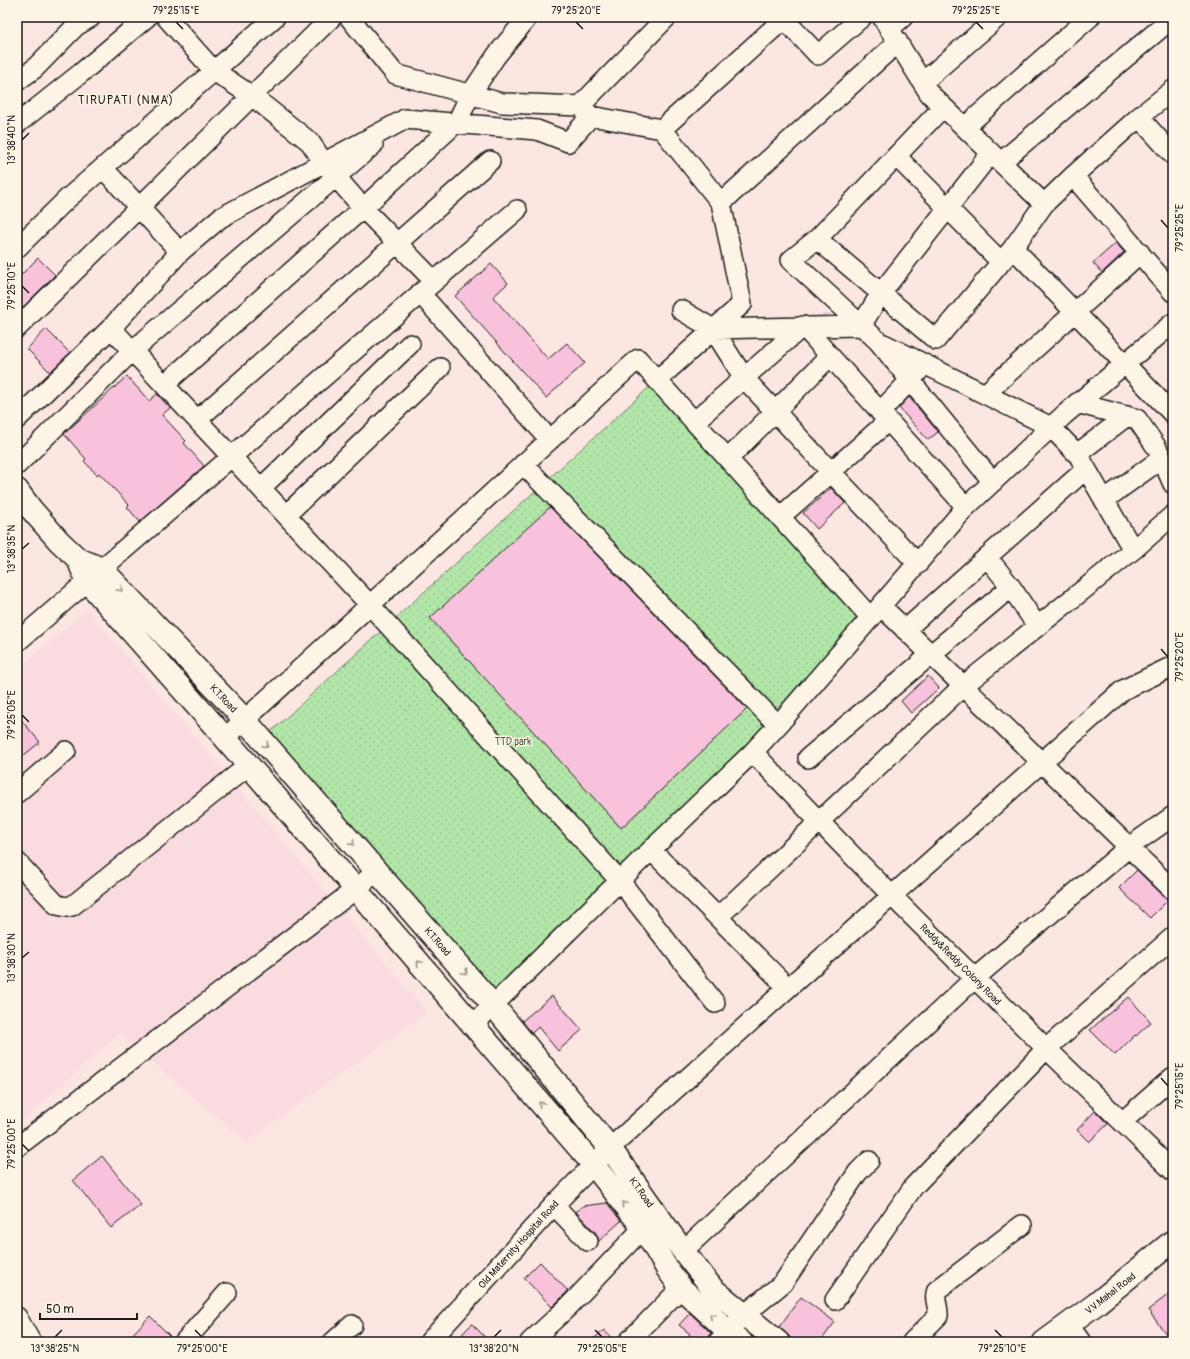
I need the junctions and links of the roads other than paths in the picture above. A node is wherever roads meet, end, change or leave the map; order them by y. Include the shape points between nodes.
1 (91, 17) edge
2 (147, 17) edge
3 (166, 17) edge
4 (275, 17) edge
5 (332, 17) edge
6 (349, 17) edge
7 (528, 17) edge
8 (667, 17) edge
9 (862, 17) edge
10 (998, 17) edge
11 (1090, 17) edge
12 (785, 18) edge
13 (1169, 23) edge
14 (893, 26) edge
15 (214, 71) junction
16 (17, 81) edge
17 (922, 82) junction
18 (1173, 90) edge
19 (470, 95) junction
20 (252, 96) junction
21 (944, 107) junction
22 (586, 111) junction
23 (1139, 117) junction
24 (400, 122) junction
25 (457, 122) junction
26 (17, 124) edge
27 (965, 127) junction
28 (662, 129) junction
29 (1173, 155) edge
30 (896, 156) junction
31 (996, 157) junction
32 (490, 161) dead end
33 (324, 163) junction
34 (103, 168) junction
35 (336, 176) junction
36 (1073, 176) junction
37 (721, 203) junction
38 (1044, 204) junction
39 (139, 207) junction
40 (363, 208) junction
41 (948, 208) junction
42 (517, 210) dead end
43 (817, 239) junction
44 (398, 243) junction
45 (17, 248) edge
46 (1013, 248) junction
47 (180, 252) junction
48 (1140, 253) junction
49 (1001, 262) junction
50 (427, 287) junction
51 (1173, 292) edge
52 (881, 293) junction
53 (681, 310) dead end
54 (1075, 313) junction
55 (1173, 323) edge
56 (860, 325) junction
57 (803, 326) junction
58 (17, 328) edge
59 (111, 328) junction
60 (713, 329) junction
61 (936, 340) junction
62 (878, 341) junction
63 (410, 344) dead end
64 (132, 352) junction
65 (830, 356) junction
66 (924, 364) junction
67 (1124, 364) junction
68 (440, 368) dead end
69 (744, 378) junction
70 (657, 380) junction
71 (910, 380) junction
72 (164, 385) junction
73 (985, 394) junction
74 (1078, 403) junction
75 (775, 411) junction
76 (1173, 414) edge
77 (1127, 416) junction
78 (884, 417) junction
79 (17, 419) edge
80 (197, 420) junction
81 (694, 422) junction
82 (1051, 427) junction
83 (550, 440) junction
84 (232, 457) junction
85 (728, 459) junction
86 (1161, 459) junction
87 (1082, 461) junction
88 (523, 464) junction
89 (17, 465) edge
90 (830, 472) junction
91 (993, 482) junction
92 (1173, 484) edge
93 (261, 488) junction
94 (17, 490) edge
95 (1104, 500) junction
96 (966, 508) junction
97 (286, 515) junction
98 (1173, 515) edge
99 (780, 517) junction
100 (1133, 550) junction
101 (987, 557) junction
102 (918, 564) junction
103 (94, 575) junction
104 (1011, 587) junction
105 (370, 605) junction
106 (876, 612) junction
107 (1037, 626) junction
108 (905, 630) junction
109 (17, 642) edge
110 (930, 654) junction
111 (1173, 666) edge
112 (963, 686) junction
113 (245, 720) junction
114 (778, 726) junction
115 (226, 738) junction
116 (66, 751) dead end
117 (753, 752) junction
118 (808, 758) dead end
119 (1042, 763) junction
120 (249, 765) junction
121 (17, 793) edge
122 (1173, 816) edge
123 (818, 822) junction
124 (1129, 847) junction
125 (651, 850) junction
126 (17, 862) edge
127 (377, 872) junction
128 (620, 881) junction
129 (356, 889) junction
130 (1173, 890) edge
131 (892, 896) junction
132 (718, 917) junction
133 (1173, 938) edge
134 (975, 978) junction
135 (788, 988) junction
136 (715, 1003) dead end
137 (493, 1005) junction
138 (473, 1025) junction
139 (1047, 1048) junction
140 (1173, 1077) edge
141 (1122, 1122) junction
142 (17, 1147) edge
143 (610, 1148) junction
144 (869, 1161) dead end
145 (593, 1164) junction
146 (1173, 1171) edge
147 (554, 1205) junction
148 (1022, 1225) dead end
149 (643, 1228) junction
150 (588, 1241) dead end
151 (1173, 1241) edge
152 (683, 1251) junction
153 (1173, 1258) edge
154 (681, 1288) junction
155 (227, 1293) dead end
156 (835, 1300) dead end
157 (744, 1315) junction
158 (17, 1317) edge
159 (352, 1325) dead end
160 (729, 1339) edge
161 (1074, 1340) edge
162 (31, 1342) edge
163 (184, 1342) edge
164 (333, 1342) edge
165 (429, 1342) edge
166 (530, 1342) edge
167 (628, 1342) edge
168 (778, 1342) edge
169 (912, 1342) edge
170 (1044, 1342) edge

1 - 16 street via 76,26 34,69
2 - 26 street
3 - 15 street
4 - 15 street
5 - 20 street
6 - 19 street via 395,74
7 - 19 street via 496,56
8 - 22 street
9 - 12 street via 818,54
10 - 17 street
11 - 27 street
12 - 28 street
13 - 31 street
14 - 17 street
14 - 37 street
15 - 20 street
15 - 34 street
17 - 21 street via 929,93
18 - 23 street
19 - 22 street via 502,103
19 - 25 street
20 - 33 street via 310,142
20 - 39 street
21 - 27 street
21 - 30 street
22 - 25 street via 568,142 537,130
22 - 28 street
23 - 29 street
23 - 36 street
24 - 25 street via 405,119
24 - 33 street
24 - 35 street
25 - 40 street
27 - 31 street
28 - 37 street
30 - 41 street
30 - 43 street
31 - 38 street
31 - 41 street
32 - 44 street
33 - 35 street
33 - 47 street via 220,218
34 - 39 street
34 - 45 street
35 - 40 street
35 - 64 street
36 - 38 street
36 - 48 street
37 - 60 street via 742,304
38 - 46 street
39 - 47 street
39 - 58 street
40 - 44 street
40 - 72 street
41 - 49 street
41 - 52 street
42 - 50 street
43 - 52 street
43 - 56 street via 791,260
44 - 50 street
44 - 80 street
46 - 49 street
46 - 54 street
47 - 59 street
48 - 51 street
48 - 54 street
49 - 61 street
50 - 83 street
50 - 84 street
52 - 56 street
52 - 61 street
53 - 60 street
54 - 67 street
54 - 73 street
55 - 67 street
56 - 57 street
56 - 62 street
57 - 60 street
57 - 65 street
57 - 69 street
59 - 64 street
59 - 79 street
60 - 69 street
60 - 70 street
61 - 66 street
62 - 66 street
62 - 71 street
63 - 93 street
64 - 72 street
64 - 89 street
65 - 75 street
65 - 78 street
66 - 71 street
66 - 73 street
67 - 74 street
67 - 76 street
68 - 97 street
69 - 75 street
69 - 81 street
70 - 81 street
70 - 83 street via 638,359
71 - 78 street
71 - 91 street
72 - 80 street
73 - 82 street
74 - 77 street
74 - 82 street
75 - 85 street
75 - 90 street
77 - 86 street via 1137,419 1157,448
77 - 87 street
78 - 90 street
78 - 96 street
80 - 84 street
81 - 85 street
82 - 87 street
82 - 91 street
83 - 88 street
84 - 93 street
84 - 103 street
85 - 99 street
86 - 92 street
86 - 95 street
87 - 95 street
87 - 101 street
88 - 105 street
88 - 114 street
90 - 99 street
90 - 102 street
91 - 96 street
93 - 97 street
94 - 103 main road, K.T.Road via 36,514
95 - 100 street
96 - 102 street
97 - 105 street
98 - 100 street
99 - 106 street
100 - 107 street
101 - 104 street
101 - 108 street
102 - 106 street
103 - 109 street
103 -> 113 main road, K.T.Road
103 - 115 main road, K.T.Road
104 - 107 street
104 - 110 street
105 - 113 street
105 - 128 street
106 - 108 street
106 - 114 street
107 - 112 street
108 - 110 street
110 - 112 street
110 - 118 street
111 - 119 street, Old Maternity Hospital Road via 1123,690
112 - 119 street
112 - 123 street
113 - 115 street
113 -> 127 main road, K.T.Road
114 - 117 street
115 - 120 main road, K.T.Road
116 - 121 street
117 - 123 street, Reddy&Reddy Colony Road
117 - 125 street
119 - 124 street
119 - 131 street, Old Maternity Hospital Road
120 - 126 street via 72,906 56,905
120 - 129 main road, K.T.Road
122 - 124 street
123 - 131 street, Reddy&Reddy Colony Road
123 - 132 street
124 - 130 street
124 - 134 street
125 - 128 street
125 - 132 street
127 - 129 street
127 -> 137 main road, K.T.Road
128 - 136 street
128 - 137 street
138 -> 129 main road, K.T.Road
129 - 142 street
131 - 134 street, Reddy&Reddy Colony Road
131 - 135 street, Old Maternity Hospital Road
132 - 135 street
133 - 139 street
134 - 139 street, Reddy&Reddy Colony Road
134 - 152 street
135 - 143 street, Old Maternity Hospital Road
137 - 138 street
137 - 143 main road, K.T.Road
145 -> 138 main road, K.T.Road
139 - 141 street, Reddy&Reddy Colony Road
139 - 156 street via 914,1186
140 - 141 street
141 - 146 street, Reddy&Reddy Colony Road
143 - 145 street, Old Maternity Hospital Road
143 - 152 main road, K.T.Road
144 - 157 street via 858,1172 783,1283
145 - 147 street, Old Maternity Hospital Road
149 -> 145 main road, K.T.Road
147 - 150 street
147 - 165 street, Old Maternity Hospital Road
148 - 169 street via 937,1290 935,1293 938,1316
149 - 154 main road, K.T.Road
149 - 166 street via 568,1307
151 - 170 main road, V.V.Mahal Road via 1096,1304
152 - 157 main road, K.T.Road via 713,1289
153 - 161 main road, V.V.Mahal Road
160 -> 154 main road, K.T.Road
154 - 167 street
155 - 163 street
157 - 160 street
157 - 168 main road, K.T.Road
158 - 162 street
159 - 164 street

